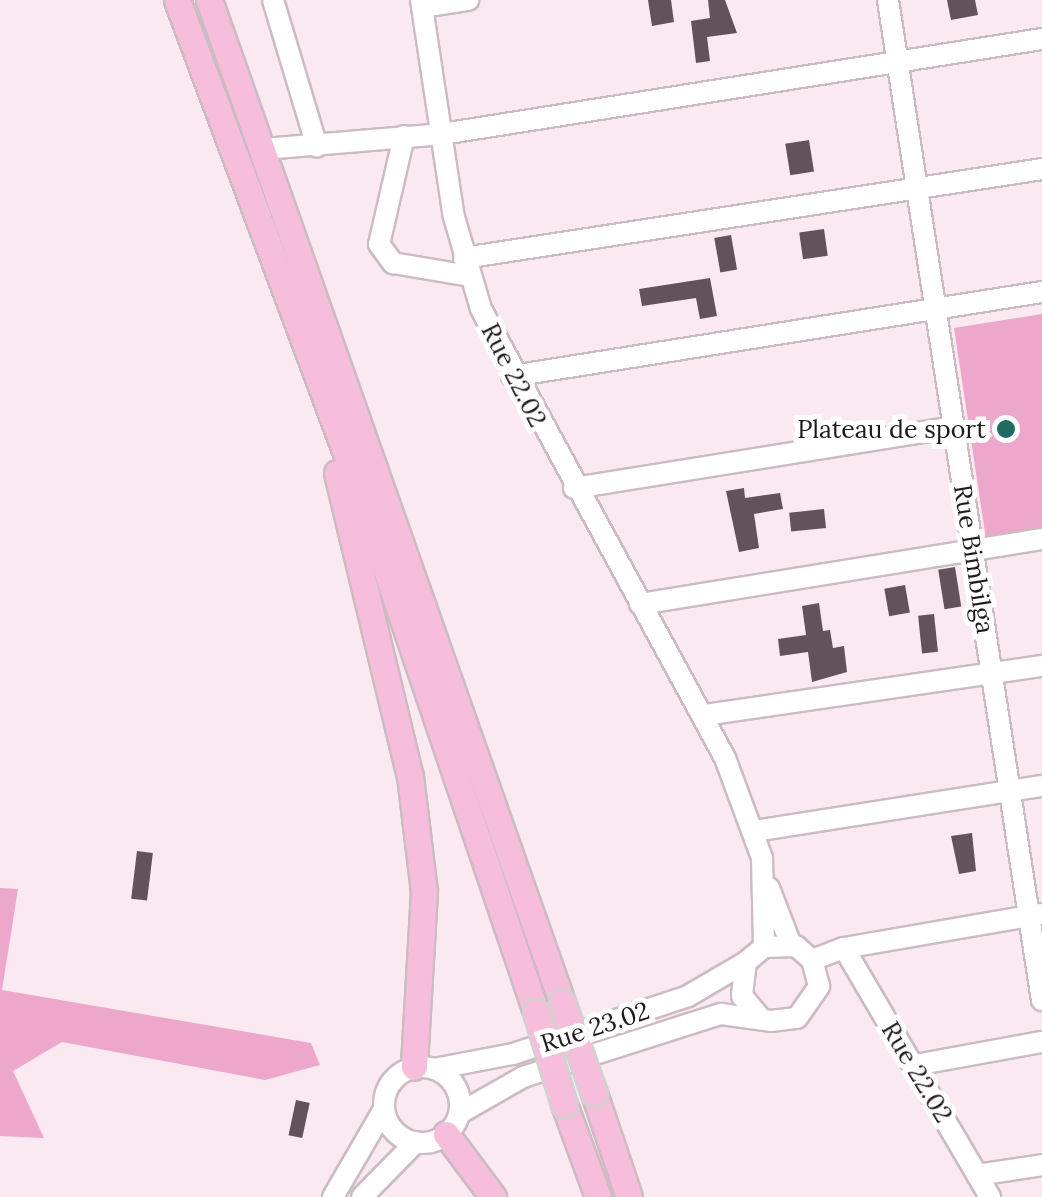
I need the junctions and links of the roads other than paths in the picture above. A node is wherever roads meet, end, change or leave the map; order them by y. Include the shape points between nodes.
1 (273, 0) edge
2 (468, 0) edge
3 (888, 0) edge
4 (211, 3) edge
5 (178, 4) edge
6 (422, 4) edge
7 (1042, 39) edge
8 (898, 64) junction
9 (442, 134) junction
10 (404, 136) junction
11 (318, 147) junction
12 (265, 149) junction
13 (1042, 169) edge
14 (917, 190) junction
15 (467, 267) junction
16 (1042, 292) edge
17 (935, 308) junction
18 (306, 346) junction
19 (512, 376) junction
20 (953, 427) junction
21 (574, 488) junction
22 (1042, 540) edge
23 (972, 551) junction
24 (640, 604) junction
25 (1042, 666) edge
26 (992, 674) junction
27 (705, 715) junction
28 (1042, 786) edge
29 (1010, 791) junction
30 (754, 832) junction
31 (765, 877) junction
32 (1036, 915) edge
33 (791, 945) junction
34 (764, 947) junction
35 (844, 948) junction
36 (812, 960) junction
37 (746, 962) junction
38 (1042, 1000) edge
39 (759, 1016) junction
40 (1042, 1042) edge
41 (915, 1065) junction
42 (424, 1068) junction
43 (384, 1109) junction
44 (453, 1123) junction
45 (416, 1142) junction
46 (1042, 1165) edge
47 (978, 1175) junction
48 (332, 1197) edge
49 (362, 1197) edge
50 (493, 1197) edge
51 (598, 1197) edge
52 (629, 1197) edge
53 (990, 1197) edge

1 - 11 street
2 - 6 street
3 - 8 street, Rue Bimbilga
4 - 12 main road
5 - 18 main road
6 - 9 street, Rue 22.02
7 - 8 street
8 - 9 street
8 - 14 street, Rue Bimbilga
9 - 10 street
9 - 15 street, Rue 22.02
10 - 11 street
10 - 15 street via 379,244 393,263
11 - 12 street
12 - 52 main road, bridge
13 - 14 street
14 - 15 street
14 - 17 street, Rue Bimbilga
15 - 19 street, Rue 22.02
16 - 17 street
17 - 19 street
17 - 20 street, Rue Bimbilga
18 - 42 main road via 410,776 424,892
18 - 51 main road, bridge
19 - 21 street, Rue 22.02
20 - 21 street
20 - 23 street, Rue Bimbilga
21 - 24 street, Rue 22.02
22 - 23 street
23 - 24 street
23 - 26 street, Rue Bimbilga
24 - 27 street, Rue 22.02
25 - 26 street
26 - 27 street
26 - 29 street, Rue Bimbilga
27 - 30 street
28 - 29 street
29 - 30 street
29 - 32 street, Rue Bimbilga
30 - 31 street
31 - 33 street
31 - 34 street
32 - 35 street
32 - 38 street, Rue Bimbilga
33 - 34 street
33 - 36 street
34 - 37 street, Rue 23.02
35 - 36 street
35 - 41 street, Rue 22.02
36 - 39 street, Rue 23.02 via 819,986 808,1010 784,1022
37 - 39 street via 742,996
37 - 42 street, Rue 23.02 via 688,996 512,1054
39 - 44 street, Rue 23.02 via 721,1014 523,1077
40 - 41 street
41 - 47 street, Rue 22.02
42 - 43 street via 393,1079
42 - 44 street via 456,1087
43 - 45 street via 398,1135
43 - 48 street
44 - 45 street, Rue 23.02
44 - 50 main road
45 - 49 street
46 - 47 street
47 - 53 street, Rue 22.02

